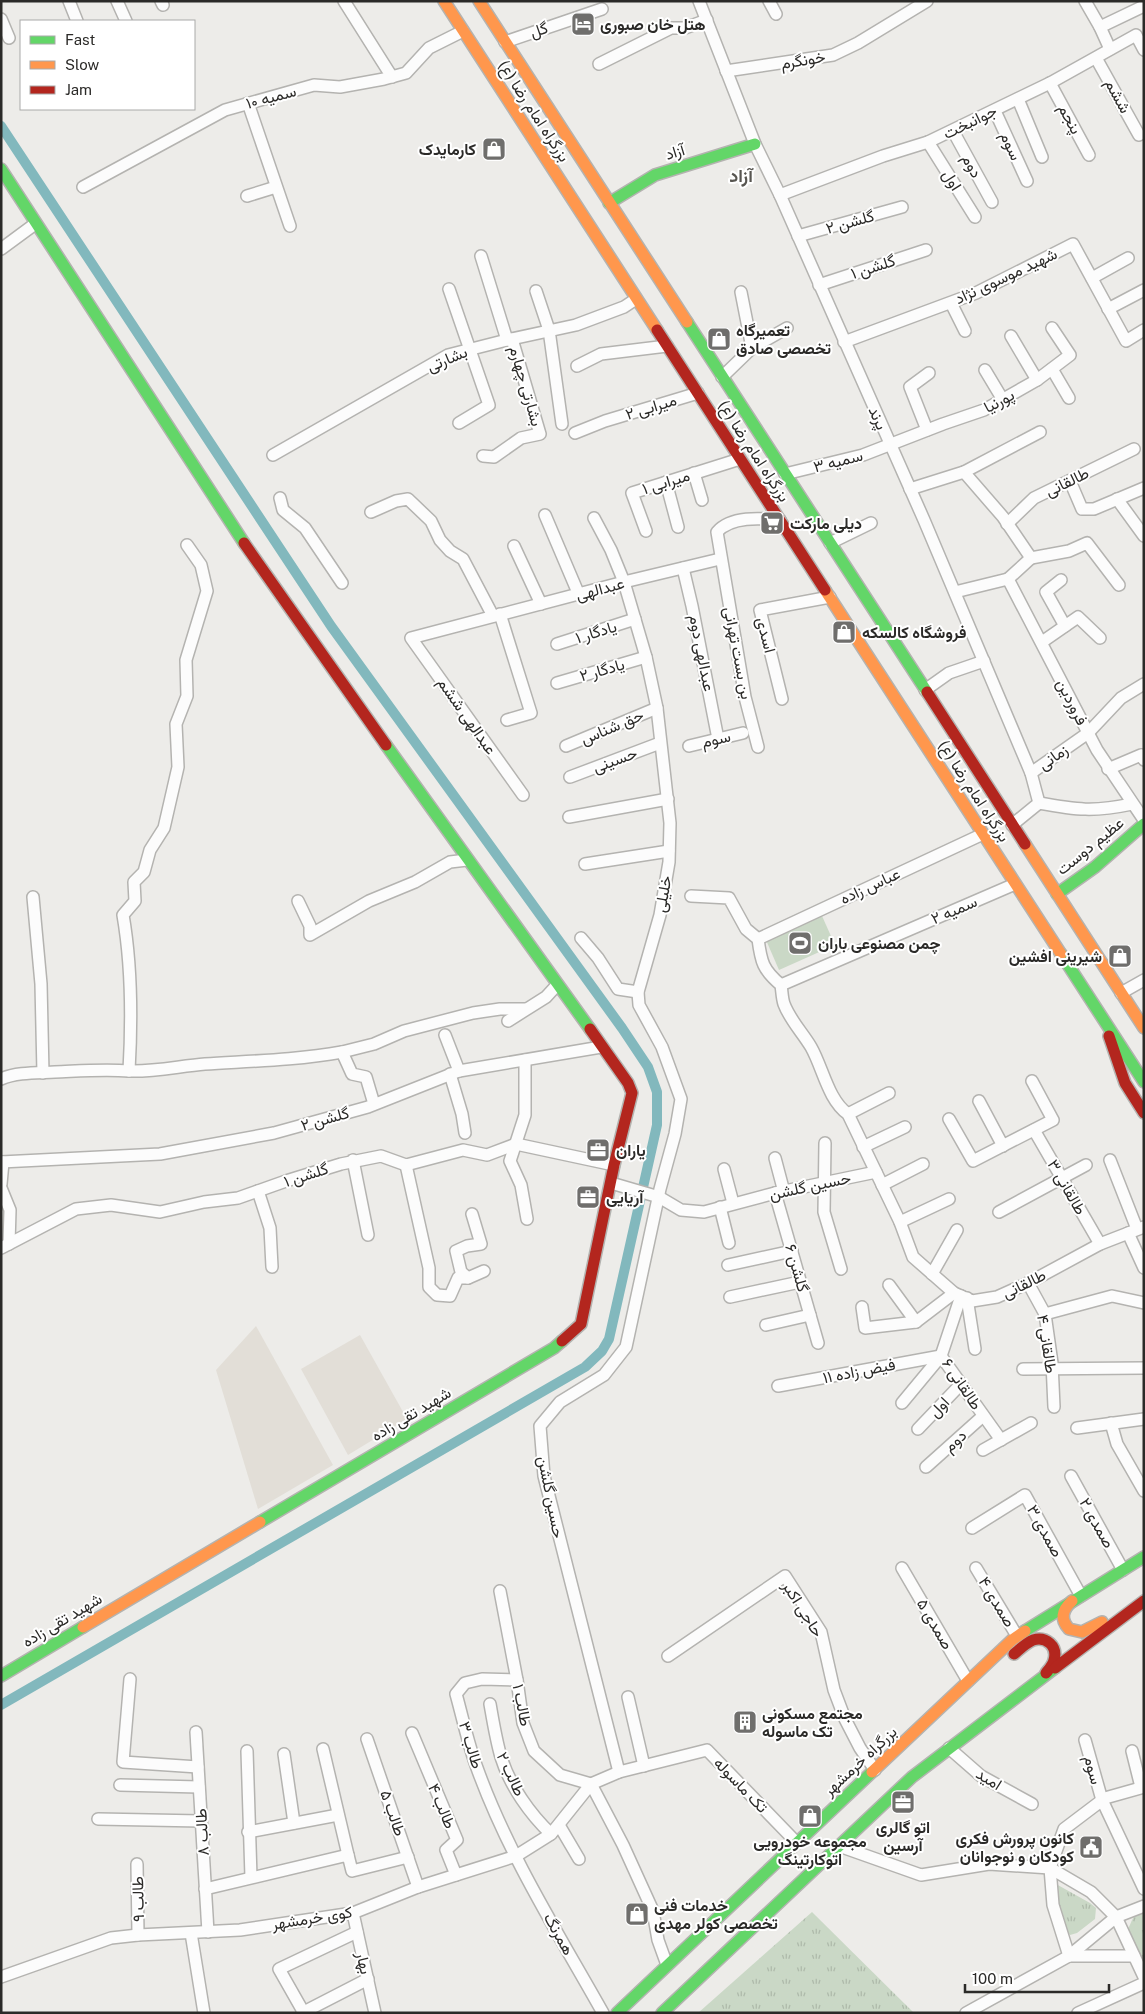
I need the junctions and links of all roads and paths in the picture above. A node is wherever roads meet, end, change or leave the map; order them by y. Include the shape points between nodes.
1 (69, 1) edge
2 (117, 1) edge
3 (344, 1) edge
4 (444, 1) edge
5 (479, 1) edge
6 (699, 1) edge
7 (769, 1) edge
8 (927, 1) edge
9 (1088, 2) edge
10 (1144, 6) edge
11 (602, 9) dead end
12 (776, 14) dead end
13 (1, 19) edge
14 (77, 20) edge
15 (126, 20) edge
16 (707, 20) junction
17 (1100, 27) junction
18 (463, 31) junction
19 (9, 38) dead end
20 (505, 42) junction
21 (1110, 49) junction
22 (1144, 50) edge
23 (1096, 58) junction
24 (599, 64) dead end
25 (726, 71) junction
26 (392, 77) junction
27 (1050, 83) junction
28 (1018, 99) junction
29 (248, 104) junction
30 (995, 111) junction
31 (952, 131) junction
32 (1139, 135) dead end
33 (928, 142) junction
34 (755, 144) junction
35 (1089, 155) dead end
36 (1042, 157) dead end
37 (1, 169) edge
38 (1027, 181) dead end
39 (276, 186) junction
40 (82, 187) dead end
41 (780, 195) junction
42 (247, 196) dead end
43 (992, 202) dead end
44 (609, 203) junction
45 (902, 208) dead end
46 (975, 217) dead end
47 (35, 224) junction
48 (290, 226) dead end
49 (798, 236) junction
50 (1, 249) edge
51 (926, 250) dead end
52 (481, 256) dead end
53 (1128, 258) dead end
54 (1092, 278) junction
55 (819, 285) junction
56 (449, 289) dead end
57 (1144, 290) edge
58 (536, 291) dead end
59 (741, 292) dead end
60 (636, 299) junction
61 (951, 302) junction
62 (1108, 310) junction
63 (787, 328) dead end
64 (1052, 328) dead end
65 (549, 330) junction
66 (1144, 330) edge
67 (965, 331) dead end
68 (1011, 336) dead end
69 (510, 339) junction
70 (844, 342) junction
71 (667, 346) junction
72 (752, 348) junction
73 (470, 349) junction
74 (577, 366) dead end
75 (1052, 369) junction
76 (985, 370) dead end
77 (929, 372) dead end
78 (722, 377) junction
79 (1037, 380) junction
80 (698, 393) junction
81 (1069, 398) dead end
82 (1003, 400) junction
83 (459, 422) dead end
84 (562, 424) dead end
85 (927, 430) junction
86 (1040, 432) dead end
87 (575, 433) dead end
88 (890, 446) junction
89 (1134, 449) dead end
90 (273, 456) dead end
91 (482, 456) dead end
92 (740, 459) junction
93 (964, 472) junction
94 (694, 473) junction
95 (785, 474) junction
96 (1070, 481) junction
97 (666, 482) junction
98 (1144, 488) edge
99 (910, 489) junction
100 (280, 498) dead end
101 (1117, 499) junction
102 (702, 500) dead end
103 (768, 502) junction
104 (371, 512) dead end
105 (545, 515) dead end
106 (594, 518) dead end
107 (756, 519) junction
108 (780, 520) junction
109 (871, 523) dead end
110 (1007, 524) junction
111 (678, 527) dead end
112 (646, 531) dead end
113 (1144, 536) edge
114 (830, 543) junction
115 (187, 545) dead end
116 (514, 546) dead end
117 (1031, 558) junction
118 (720, 559) junction
119 (683, 568) junction
120 (1008, 579) junction
121 (1061, 580) dead end
122 (624, 582) junction
123 (342, 583) dead end
124 (1119, 585) dead end
125 (954, 592) junction
126 (579, 595) junction
127 (830, 597) junction
128 (541, 604) junction
129 (497, 615) junction
130 (635, 619) junction
131 (1065, 626) junction
132 (411, 638) joint
133 (1100, 638) dead end
134 (1042, 642) junction
135 (557, 644) dead end
136 (646, 657) junction
137 (984, 661) junction
138 (557, 683) dead end
139 (1144, 684) edge
140 (925, 690) junction
141 (782, 699) dead end
142 (658, 708) junction
143 (507, 720) dead end
144 (743, 733) dead end
145 (1088, 734) junction
146 (718, 738) junction
147 (660, 743) junction
148 (566, 746) dead end
149 (689, 746) dead end
150 (758, 747) dead end
151 (1144, 760) edge
152 (1108, 769) junction
153 (1031, 773) junction
154 (570, 777) dead end
155 (523, 795) dead end
156 (668, 799) junction
157 (1039, 803) junction
158 (1132, 804) junction
159 (569, 817) dead end
160 (1144, 820) edge
161 (1144, 824) edge
162 (1012, 825) junction
163 (983, 834) junction
164 (669, 851) junction
165 (467, 860) junction
166 (586, 864) dead end
167 (1015, 884) junction
168 (1057, 894) junction
169 (691, 896) dead end
170 (33, 897) dead end
171 (298, 901) dead end
172 (581, 938) dead end
173 (758, 939) junction
174 (1144, 980) edge
175 (557, 985) junction
176 (782, 985) junction
177 (638, 992) junction
178 (1124, 998) junction
179 (525, 1009) junction
180 (1144, 1017) edge
181 (1103, 1019) junction
182 (508, 1021) dead end
183 (1144, 1028) edge
184 (445, 1035) dead end
185 (601, 1047) junction
186 (342, 1052) junction
187 (525, 1060) junction
188 (129, 1071) junction
189 (43, 1073) junction
190 (454, 1073) junction
191 (1, 1079) edge
192 (1032, 1081) dead end
193 (1144, 1082) edge
194 (888, 1093) dead end
195 (979, 1100) dead end
196 (374, 1104) junction
197 (1144, 1113) edge
198 (848, 1114) junction
199 (949, 1118) dead end
200 (905, 1127) dead end
201 (1034, 1130) junction
202 (465, 1133) dead end
203 (825, 1143) dead end
204 (516, 1144) junction
205 (1003, 1146) junction
206 (863, 1147) junction
207 (775, 1158) dead end
208 (353, 1160) junction
209 (1110, 1160) dead end
210 (2, 1162) edge
211 (922, 1164) dead end
212 (406, 1165) junction
213 (1086, 1165) dead end
214 (614, 1166) junction
215 (724, 1168) dead end
216 (876, 1172) junction
217 (1062, 1179) junction
218 (825, 1182) junction
219 (611, 1183) junction
220 (882, 1185) junction
221 (2, 1190) edge
222 (258, 1191) junction
223 (779, 1192) junction
224 (659, 1197) junction
225 (949, 1198) dead end
226 (733, 1203) junction
227 (720, 1207) junction
228 (999, 1212) dead end
229 (472, 1214) dead end
230 (527, 1219) dead end
231 (900, 1222) junction
232 (957, 1230) dead end
233 (1136, 1230) edge
234 (368, 1235) dead end
235 (729, 1243) dead end
236 (1100, 1244) junction
237 (5, 1246) edge
238 (792, 1251) junction
239 (728, 1264) dead end
240 (272, 1267) dead end
241 (1144, 1268) edge
242 (841, 1269) dead end
243 (484, 1271) dead end
244 (932, 1274) junction
245 (468, 1278) junction
246 (800, 1282) junction
247 (1028, 1283) junction
248 (889, 1285) dead end
249 (961, 1296) junction
250 (730, 1297) dead end
251 (1144, 1303) edge
252 (862, 1307) dead end
253 (1045, 1314) junction
254 (810, 1315) junction
255 (916, 1322) junction
256 (766, 1325) dead end
257 (818, 1343) dead end
258 (975, 1349) dead end
259 (941, 1356) junction
260 (1052, 1368) junction
261 (1144, 1368) edge
262 (1023, 1369) dead end
263 (961, 1384) junction
264 (778, 1386) dead end
265 (902, 1403) dead end
266 (1054, 1408) dead end
267 (983, 1416) junction
268 (1144, 1419) edge
269 (1030, 1423) dead end
270 (1111, 1423) junction
271 (1077, 1428) dead end
272 (918, 1429) dead end
273 (1001, 1440) junction
274 (983, 1450) dead end
275 (926, 1467) dead end
276 (1071, 1476) dead end
277 (1144, 1491) edge
278 (972, 1528) dead end
279 (1144, 1557) edge
280 (902, 1568) dead end
281 (976, 1568) dead end
282 (1123, 1570) junction
283 (500, 1591) dead end
284 (1077, 1598) junction
285 (1144, 1600) edge
286 (1017, 1636) junction
287 (668, 1656) dead end
288 (1, 1676) edge
289 (1043, 1676) junction
290 (130, 1679) dead end
291 (517, 1680) junction
292 (968, 1681) junction
293 (628, 1697) dead end
294 (490, 1704) dead end
295 (196, 1732) dead end
296 (915, 1732) junction
297 (412, 1733) dead end
298 (367, 1739) dead end
299 (1085, 1740) dead end
300 (949, 1748) junction
301 (323, 1749) dead end
302 (247, 1751) dead end
303 (1132, 1751) dead end
304 (284, 1754) dead end
305 (644, 1766) junction
306 (198, 1767) junction
307 (875, 1770) junction
308 (619, 1772) junction
309 (591, 1784) junction
310 (120, 1785) dead end
311 (199, 1787) junction
312 (1142, 1787) edge
313 (1102, 1800) junction
314 (1032, 1804) dead end
315 (338, 1814) junction
316 (98, 1819) dead end
317 (201, 1821) junction
318 (294, 1823) junction
319 (559, 1825) junction
320 (248, 1832) junction
321 (551, 1834) junction
322 (797, 1843) junction
323 (839, 1846) junction
324 (348, 1855) junction
325 (516, 1856) junction
326 (408, 1857) junction
327 (579, 1859) dead end
328 (137, 1864) dead end
329 (1050, 1868) junction
330 (456, 1875) junction
331 (251, 1878) junction
332 (418, 1887) junction
333 (205, 1888) junction
334 (1144, 1888) edge
335 (1144, 1906) edge
336 (353, 1913) junction
337 (1116, 1917) junction
338 (208, 1932) junction
339 (357, 1932) junction
340 (191, 1933) junction
341 (138, 1935) junction
342 (1069, 1956) junction
343 (1134, 1956) junction
344 (667, 1965) junction
345 (1, 1977) edge
346 (1144, 1977) edge
347 (368, 1978) junction
348 (1144, 1983) edge
349 (1081, 2012) edge
350 (204, 2013) edge
351 (303, 2013) edge
352 (375, 2013) edge
353 (602, 2013) edge
354 (617, 2013) edge
355 (662, 2013) edge
356 (966, 2013) edge

1 - 14 street
2 - 15 street
3 - 26 street
4 - 18 main road, بزرگراه امام رضا (ع)
5 - 20 main road, بزرگراه امام رضا (ع)
6 - 16 street, پرند
7 - 12 street
8 - 25 street, خونگرم via 833,55
9 - 17 street
10 - 17 street
11 - 20 street, گل
13 - 19 street
16 - 24 street via 685,28 671,28
16 - 25 street, پرند
17 - 21 street
18 - 26 street, سمیه ۱۰ via 429,48 406,73
18 - 60 main road, بزرگراه امام رضا (ع)
20 - 44 main road, بزرگراه امام رضا (ع)
21 - 22 street, جوانبخت via 1136,35
21 - 23 street, جوانبخت
23 - 27 street, جوانبخت
23 - 32 street, ششم
25 - 34 street, پرند
26 - 29 street, سمیه ۱۰ via 340,87 314,85
27 - 28 street, جوانبخت
27 - 35 street, پنجم
28 - 30 street, جوانبخت
28 - 36 street
29 - 39 street
29 - 40 street, سمیه ۱۰ via 226,110
30 - 31 street, جوانبخت
30 - 38 street, سوم
31 - 33 street, جوانبخت
31 - 43 street, دوم
33 - 41 street, جوانبخت
33 - 46 street, اول
34 - 41 street, پرند
34 - 44 main road, آزاد via 655,175
37 - 47 main road, شهید تقی زاده
39 - 42 street
39 - 48 street
41 - 49 street, پرند
44 - 78 main road, بزرگراه امام رضا (ع)
45 - 49 street, گلشن ۲
47 - 50 street
47 - 165 main road, شهید تقی زاده via 259,567
49 - 55 street, پرند
51 - 55 street, گلشن ۱
52 - 69 street, بشارتی چهارم
53 - 54 street
54 - 61 street, شهید موسوی نژاد via 1073,244 976,293
54 - 62 street, شهید موسوی نژاد
55 - 70 street, پرند
56 - 73 street
57 - 62 street
58 - 65 street
59 - 72 street
60 - 65 street, بشارتی via 624,307 576,325
60 - 71 main road, بزرگراه امام رضا (ع)
61 - 67 street
61 - 70 street, شهید موسوی نژاد
62 - 66 street, شهید موسوی نژاد via 1126,341
63 - 72 street
64 - 75 street, پورنیا via 1070,355
65 - 69 street, بشارتی
65 - 84 street
68 - 79 street
69 - 73 street, بشارتی
69 - 91 street, بشارتی چهارم via 540,434 521,438 494,457
70 - 88 street, پرند
71 - 74 street via 601,354
71 - 80 main road, بزرگراه امام رضا (ع)
72 - 78 street
73 - 83 street via 489,404
73 - 90 street, بشارتی via 448,355
75 - 79 street, پورنیا
75 - 81 street
76 - 82 street
77 - 85 street via 910,387
78 - 95 main road, بزرگراه امام رضا (ع)
79 - 82 street, پورنیا
80 - 87 street, میرابی ۲
80 - 92 main road, بزرگراه امام رضا (ع)
82 - 85 street, پورنیا
85 - 88 street, پورنیا
86 - 93 street
88 - 95 street, سمیه ۳
88 - 99 street, پرند
89 - 96 street, طالقانی
92 - 94 street, میرابی ۱
92 - 103 main road, بزرگراه امام رضا (ع)
93 - 99 street
93 - 110 street
94 - 97 street, میرابی ۱
94 - 102 street
95 - 114 main road, بزرگراه امام رضا (ع)
96 - 101 street via 1082,510 1094,509
96 - 110 street, طالقانی via 1034,498
97 - 111 street
97 - 112 street, میرابی ۱ via 632,493
98 - 101 street
99 - 125 street, پرند
100 - 123 street via 283,510 305,528
101 - 113 street
103 - 107 street
103 - 108 main road, بزرگراه امام رضا (ع)
104 - 129 street via 408,499 431,522 450,551 464,559 471,577
105 - 126 street
106 - 122 street, خلیلی
107 - 108 street
107 - 118 street via 723,524 717,532
108 - 127 main road, بزرگراه امام رضا (ع)
109 - 114 street
110 - 117 street
114 - 140 main road, بزرگراه امام رضا (ع)
115 - 188 street via 201,565 207,591 186,660 187,696 176,724 178,767 164,828 150,850 144,872 134,882 135,901 123,915 128,938 132,1016
116 - 128 street
117 - 120 street
117 - 124 street via 1069,551 1087,543
118 - 119 street, عبدالهی
118 - 150 street, بن بست تهرانی
119 - 122 street, عبدالهی
119 - 146 street, عبدالهی دوم
120 - 125 street
120 - 134 street, فروردین
121 - 131 street via 1046,592
122 - 126 street, عبدالهی
122 - 130 street, خلیلی
125 - 137 street, پرند
126 - 128 street, عبدالهی
127 - 141 street, اسدی via 760,610
127 - 163 main road, بزرگراه امام رضا (ع)
128 - 129 street, عبدالهی
129 - 132 street, عبدالهی
129 - 143 street via 531,713
130 - 135 street, یادگار ۱
130 - 136 street, خلیلی
131 - 133 street via 1078,618
131 - 134 street
132 - 155 street, عبدالهی ششم
134 - 145 street, فروردین
136 - 138 street, یادگار ۲
136 - 142 street, خلیلی
137 - 140 street via 949,674
137 - 153 street, پرند
139 - 145 street, زمانی via 1121,698
140 - 162 main road, بزرگراه امام رضا (ع)
142 - 147 street, خلیلی
142 - 148 street, حق شناس
144 - 146 street, سوم
145 - 152 street, فروردین
145 - 153 street, زمانی
146 - 149 street, سوم
147 - 154 street, حسینی
147 - 156 street, خلیلی
151 - 152 street via 1141,755
152 - 158 street, فروردین
153 - 157 street, پرند
156 - 159 street
156 - 164 street, خلیلی
157 - 158 street via 1098,810
157 - 162 street
158 - 160 street, فروردین
161 - 168 main road, عظیم دوست via 1095,867
162 - 168 main road, بزرگراه امام رضا (ع)
163 - 167 main road, بزرگراه امام رضا (ع)
163 - 173 street, عباس زاده
164 - 166 street
164 - 177 street, خلیلی via 660,915
165 - 171 street via 450,862 369,901 310,935 310,926
165 - 175 main road, شهید تقی زاده
167 - 176 street, سمیه ۲
167 - 181 main road, بزرگراه امام رضا (ع)
168 - 178 main road, بزرگراه امام رضا (ع)
169 - 173 street via 729,898 746,929
170 - 189 street via 41,984
172 - 177 street via 618,989
173 - 176 street via 761,962 770,976
174 - 178 street
175 - 179 street via 546,997
175 - 185 main road, شهید تقی زاده
176 - 198 street via 783,1002 819,1062 839,1108
177 - 224 street via 639,1005 662,1047 681,1099
178 - 180 main road, بزرگراه امام رضا (ع)
178 - 183 main road, بزرگراه امام رضا (ع)
179 - 182 street
179 - 186 street via 473,1013 404,1030 374,1044
181 - 193 main road, بزرگراه امام رضا (ع)
181 - 197 main road, بزرگراه امام رضا (ع) via 1126,1083
184 - 190 street
185 - 187 street, گلشن ۲
185 - 214 main road, شهید تقی زاده via 632,1093
186 - 188 street via 310,1058
186 - 196 street via 352,1074 366,1078
187 - 190 street, گلشن ۲
187 - 204 street via 525,1114
188 - 189 street via 100,1068
189 - 191 street
190 - 196 street, گلشن ۲
190 - 202 street
192 - 201 street via 1053,1120
194 - 198 street
195 - 205 street
196 - 210 street, گلشن ۲ via 274,1133 160,1154
198 - 206 street
199 - 205 street via 972,1162
200 - 206 street
201 - 205 street
201 - 217 street, طالقانی ۳
203 - 218 street
204 - 212 street via 487,1155 462,1150
204 - 214 street
204 - 230 street via 510,1161 521,1185
206 - 216 street
207 - 223 street, گلشن ۶
208 - 212 street, گلشن ۱ via 382,1156
208 - 222 street, گلشن ۱
208 - 234 street
209 - 233 street
210 - 221 street
211 - 220 street
212 - 245 street via 428,1268 429,1287 437,1295 450,1296 458,1278
213 - 217 street
214 - 219 main road, شهید تقی زاده
215 - 226 street
216 - 218 street, حسین گلشن
216 - 220 street
217 - 228 street
217 - 236 street, طالقانی ۳
218 - 223 street, حسین گلشن
218 - 242 street via 824,1212
219 - 224 street, حسین گلشن
219 - 288 main road, شهید تقی زاده via 581,1324 554,1348
220 - 231 street
221 - 237 street via 10,1210
222 - 237 street, گلشن ۱ via 238,1198 160,1212 111,1205 76,1209
222 - 240 street via 270,1228
223 - 226 street, حسین گلشن
223 - 238 street, گلشن ۶
224 - 227 street, حسین گلشن via 682,1210 704,1212
224 - 308 street, حسین گلشن via 626,1347 604,1375 560,1402 540,1426 544,1476
225 - 231 street
226 - 227 street, حسین گلشن
227 - 235 street
229 - 245 street via 481,1244 456,1251 462,1272
231 - 244 street via 913,1257
232 - 244 street
233 - 236 street, طالقانی
233 - 241 street
236 - 247 street, طالقانی
238 - 239 street
238 - 246 street, گلشن ۶
243 - 245 street
244 - 249 street
246 - 250 street
246 - 254 street, گلشن ۶
247 - 249 street, طالقانی via 997,1297 972,1301
247 - 253 street, طالقانی ۴
248 - 255 street
249 - 255 street
249 - 258 street
249 - 259 street, طالقانی ۶
251 - 253 street via 1112,1296
252 - 255 street via 865,1328
253 - 260 street, طالقانی ۴
254 - 256 street
254 - 257 street, گلشن ۶
259 - 263 street, طالقانی ۶
259 - 264 street, فیض زاده ۱۱
259 - 265 street
260 - 261 street
260 - 262 street
260 - 266 street, طالقانی ۴
263 - 267 street, طالقانی ۶
263 - 272 street, اول
267 - 273 street, طالقانی ۶
267 - 275 street, دوم
268 - 270 street
269 - 273 street
270 - 271 street
270 - 277 street via 1117,1444
273 - 274 street
276 - 282 street, صمدی ۲
278 - 284 street, صمدی ۳ via 1025,1495
279 - 282 main road, بزرگراه خرمشهر
280 - 292 street, صمدی ۵
281 - 286 street, صمدی ۴
282 - 284 main road, بزرگراه خرمشهر
283 - 291 street, طالب ۱
284 - 285 main road via 1064,1609 1063,1620 1069,1629 1079,1632
284 - 286 main road, بزرگراه خرمشهر
285 - 289 main road
286 - 292 main road, بزرگراه خرمشهر
287 - 307 street, حاجی اکبر via 785,1576 821,1632 834,1690 845,1719
289 - 296 main road via 1053,1663 1055,1652 1050,1642 1037,1639
289 - 300 main road
290 - 306 street via 123,1762
291 - 309 street, طالب ۱ via 523,1723 534,1751 560,1775
291 - 325 street, طالب ۳ via 482,1679 465,1683 456,1694 477,1768
292 - 296 main road, بزرگراه خرمشهر
293 - 305 street
294 - 321 street, طالب ۲ via 505,1767 524,1802
295 - 306 street, طالب ۸
296 - 307 main road, بزرگراه خرمشهر
297 - 330 street, طالب ۴ via 456,1840 446,1850
298 - 326 street, طالب ۵
299 - 313 street, سوم
300 - 314 street, امید via 981,1776
300 - 323 main road via 912,1777
301 - 315 street
302 - 320 street
303 - 312 street
304 - 318 street
305 - 308 street, تک ماسوله
305 - 322 street, تک ماسوله via 708,1750
306 - 311 street, طالب ۸
307 - 322 main road, بزرگراه خرمشهر
308 - 309 street, کوی خرمشهر
309 - 319 street, کوی خرمشهر
309 - 344 street via 652,1912
310 - 311 street
311 - 317 street, طالب ۸
312 - 313 street
313 - 329 street via 1064,1829
313 - 334 street, سوم
315 - 318 street
315 - 324 street
316 - 317 street
317 - 333 street, طالب ۸
318 - 320 street
319 - 321 street, کوی خرمشهر
319 - 327 street
320 - 331 street
321 - 325 street, کوی خرمشهر
322 - 344 main road, بزرگراه خرمشهر
323 - 329 street via 921,1875 990,1864
323 - 355 main road
324 - 326 street via 352,1871
324 - 331 street
325 - 330 street, کوی خرمشهر
325 - 353 street, همرنگ
326 - 332 street, طالب ۵
328 - 341 street, طالب ۹
329 - 337 street via 1091,1892
329 - 342 street via 1053,1905
330 - 332 street, کوی خرمشهر
331 - 333 street
332 - 336 street, کوی خرمشهر
333 - 338 street, طالب ۸
335 - 337 street
336 - 338 street, کوی خرمشهر
336 - 339 street, بهار
337 - 342 street
337 - 343 street
338 - 340 street, کوی خرمشهر
339 - 347 street, بهار
339 - 351 street via 279,1969
340 - 341 street, کوی خرمشهر
340 - 350 street
341 - 345 street, کوی خرمشهر via 111,1938
342 - 343 street
342 - 356 street
343 - 346 street
344 - 354 main road, بزرگراه خرمشهر
347 - 351 street
347 - 352 street, بهار
348 - 349 street

